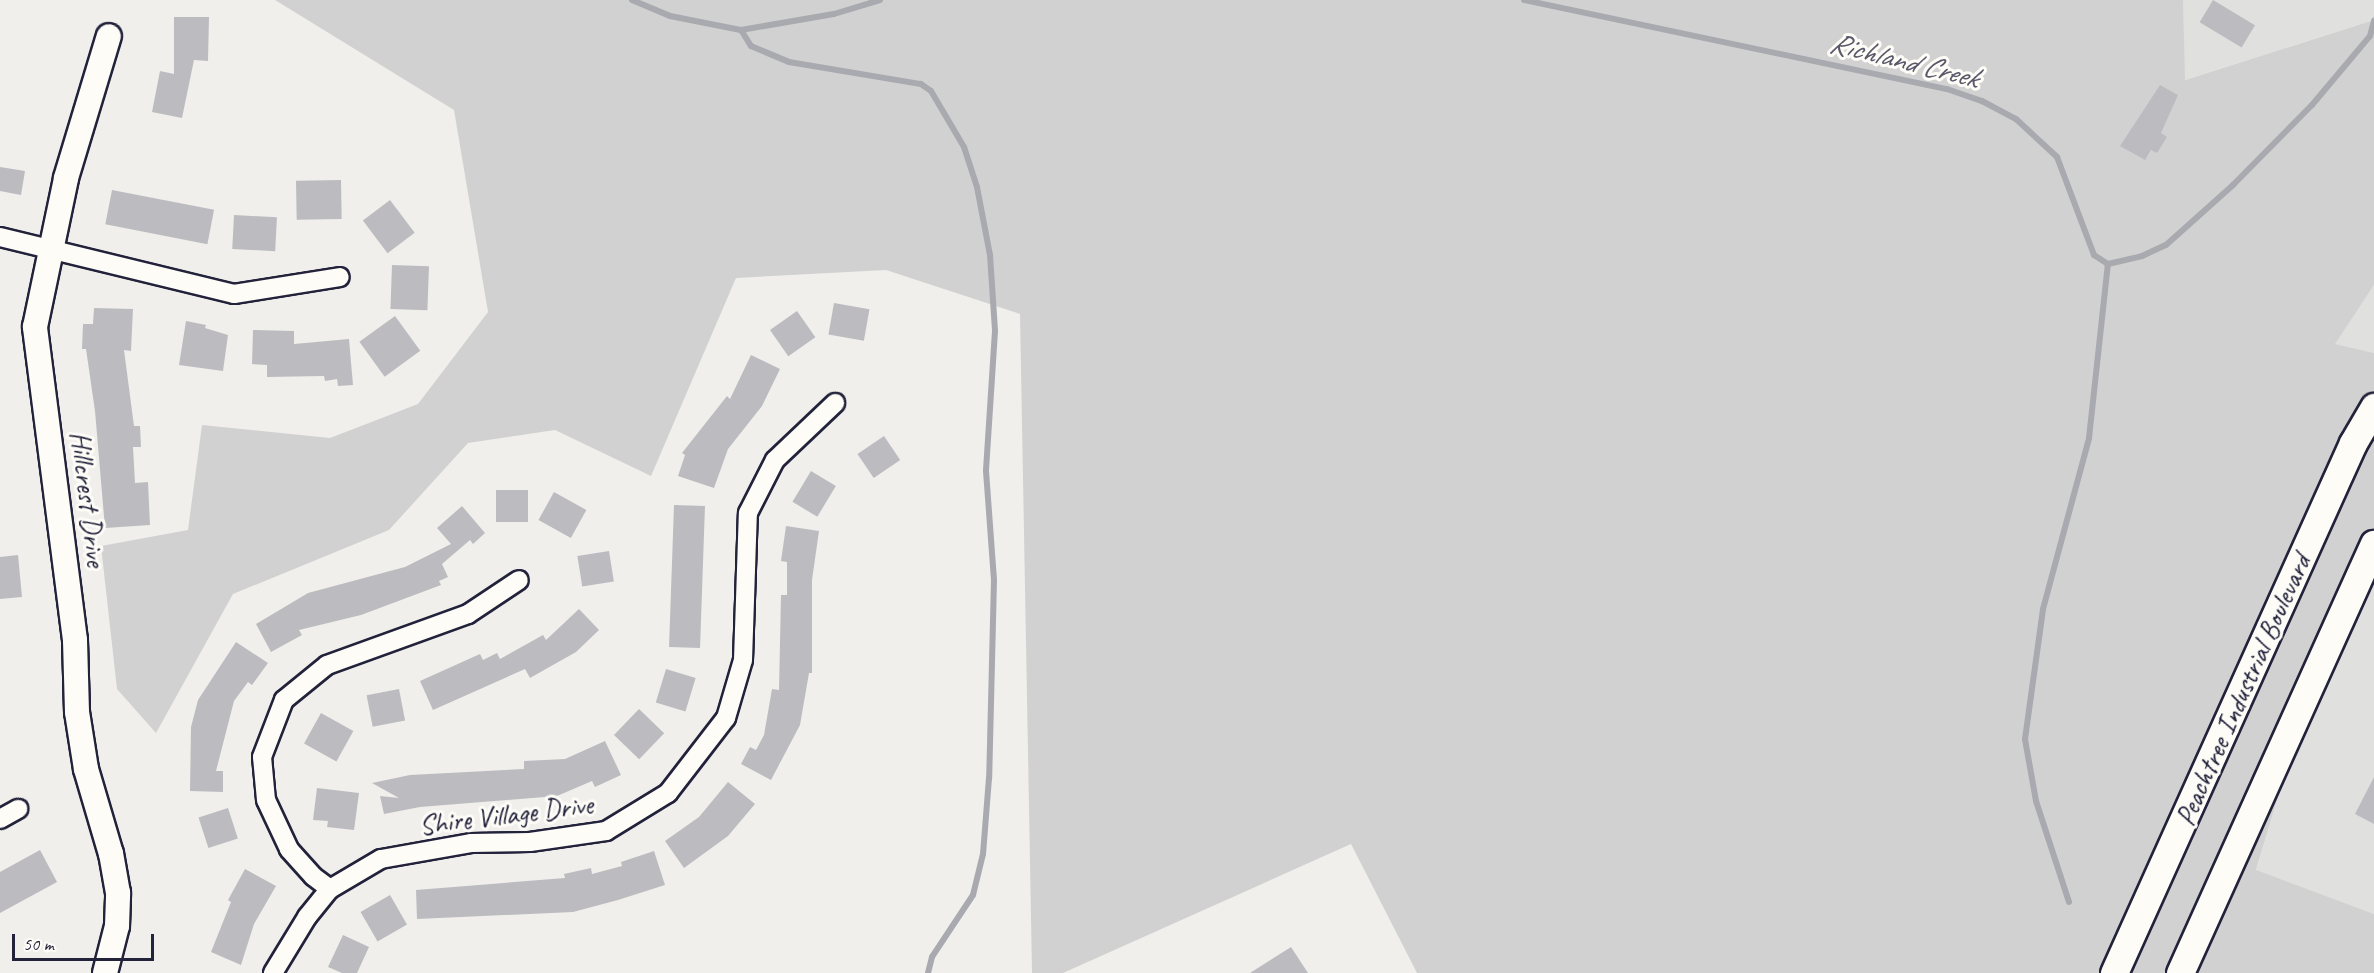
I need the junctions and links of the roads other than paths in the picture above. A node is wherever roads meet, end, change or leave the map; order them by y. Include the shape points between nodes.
1 (109, 36) dead end
2 (0, 237) edge
3 (51, 249) junction
4 (340, 277) dead end
5 (835, 403) dead end
6 (2374, 407) edge
7 (2374, 544) edge
8 (519, 580) dead end
9 (18, 808) dead end
10 (0, 819) edge
11 (330, 889) junction
12 (105, 973) edge
13 (273, 973) edge
14 (2114, 973) edge
15 (2180, 973) edge

1 - 3 street, Hillcrest Drive via 66,178
2 - 3 street
3 - 4 street via 234,294
3 - 12 street, Hillcrest Drive via 35,327 75,640 77,712 118,893 117,927
5 - 11 street, Shire Village Drive via 775,460 748,513 743,660 726,718 668,793 606,831 530,842 471,843 381,859
6 - 14 main road, Peachtree Industrial Boulevard via 2353,443
7 - 15 main road, Peachtree Industrial Boulevard
8 - 11 street via 468,614 327,665 284,700 262,756 266,800 290,849
9 - 10 street
11 - 13 street, Shire Village Drive via 307,917

